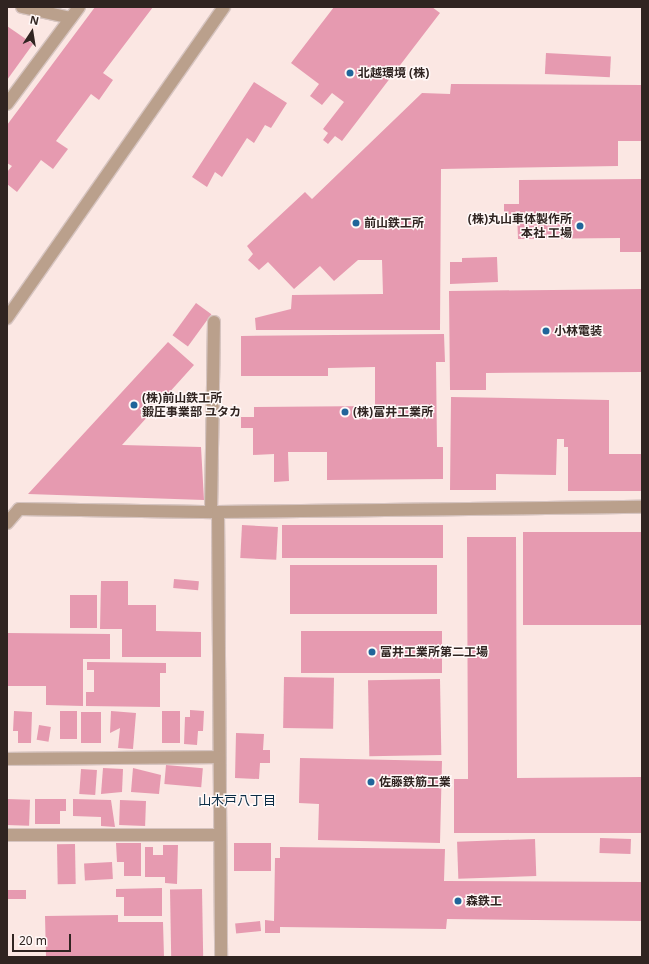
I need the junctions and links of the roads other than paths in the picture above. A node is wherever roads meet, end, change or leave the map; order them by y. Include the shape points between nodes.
1 (22, 7) edge
2 (79, 7) edge
3 (224, 7) edge
4 (71, 18) junction
5 (7, 104) edge
6 (7, 318) edge
7 (214, 322) dead end
8 (642, 507) edge
9 (214, 512) junction
10 (7, 523) edge
11 (219, 757) junction
12 (7, 759) edge
13 (220, 834) junction
14 (7, 835) edge
15 (221, 957) edge

1 - 4 street
2 - 4 street
3 - 6 street
4 - 5 street
7 - 9 street
8 - 9 street
9 - 10 street via 19,509
9 - 11 street
11 - 12 street
11 - 13 street
13 - 14 street
13 - 15 street

